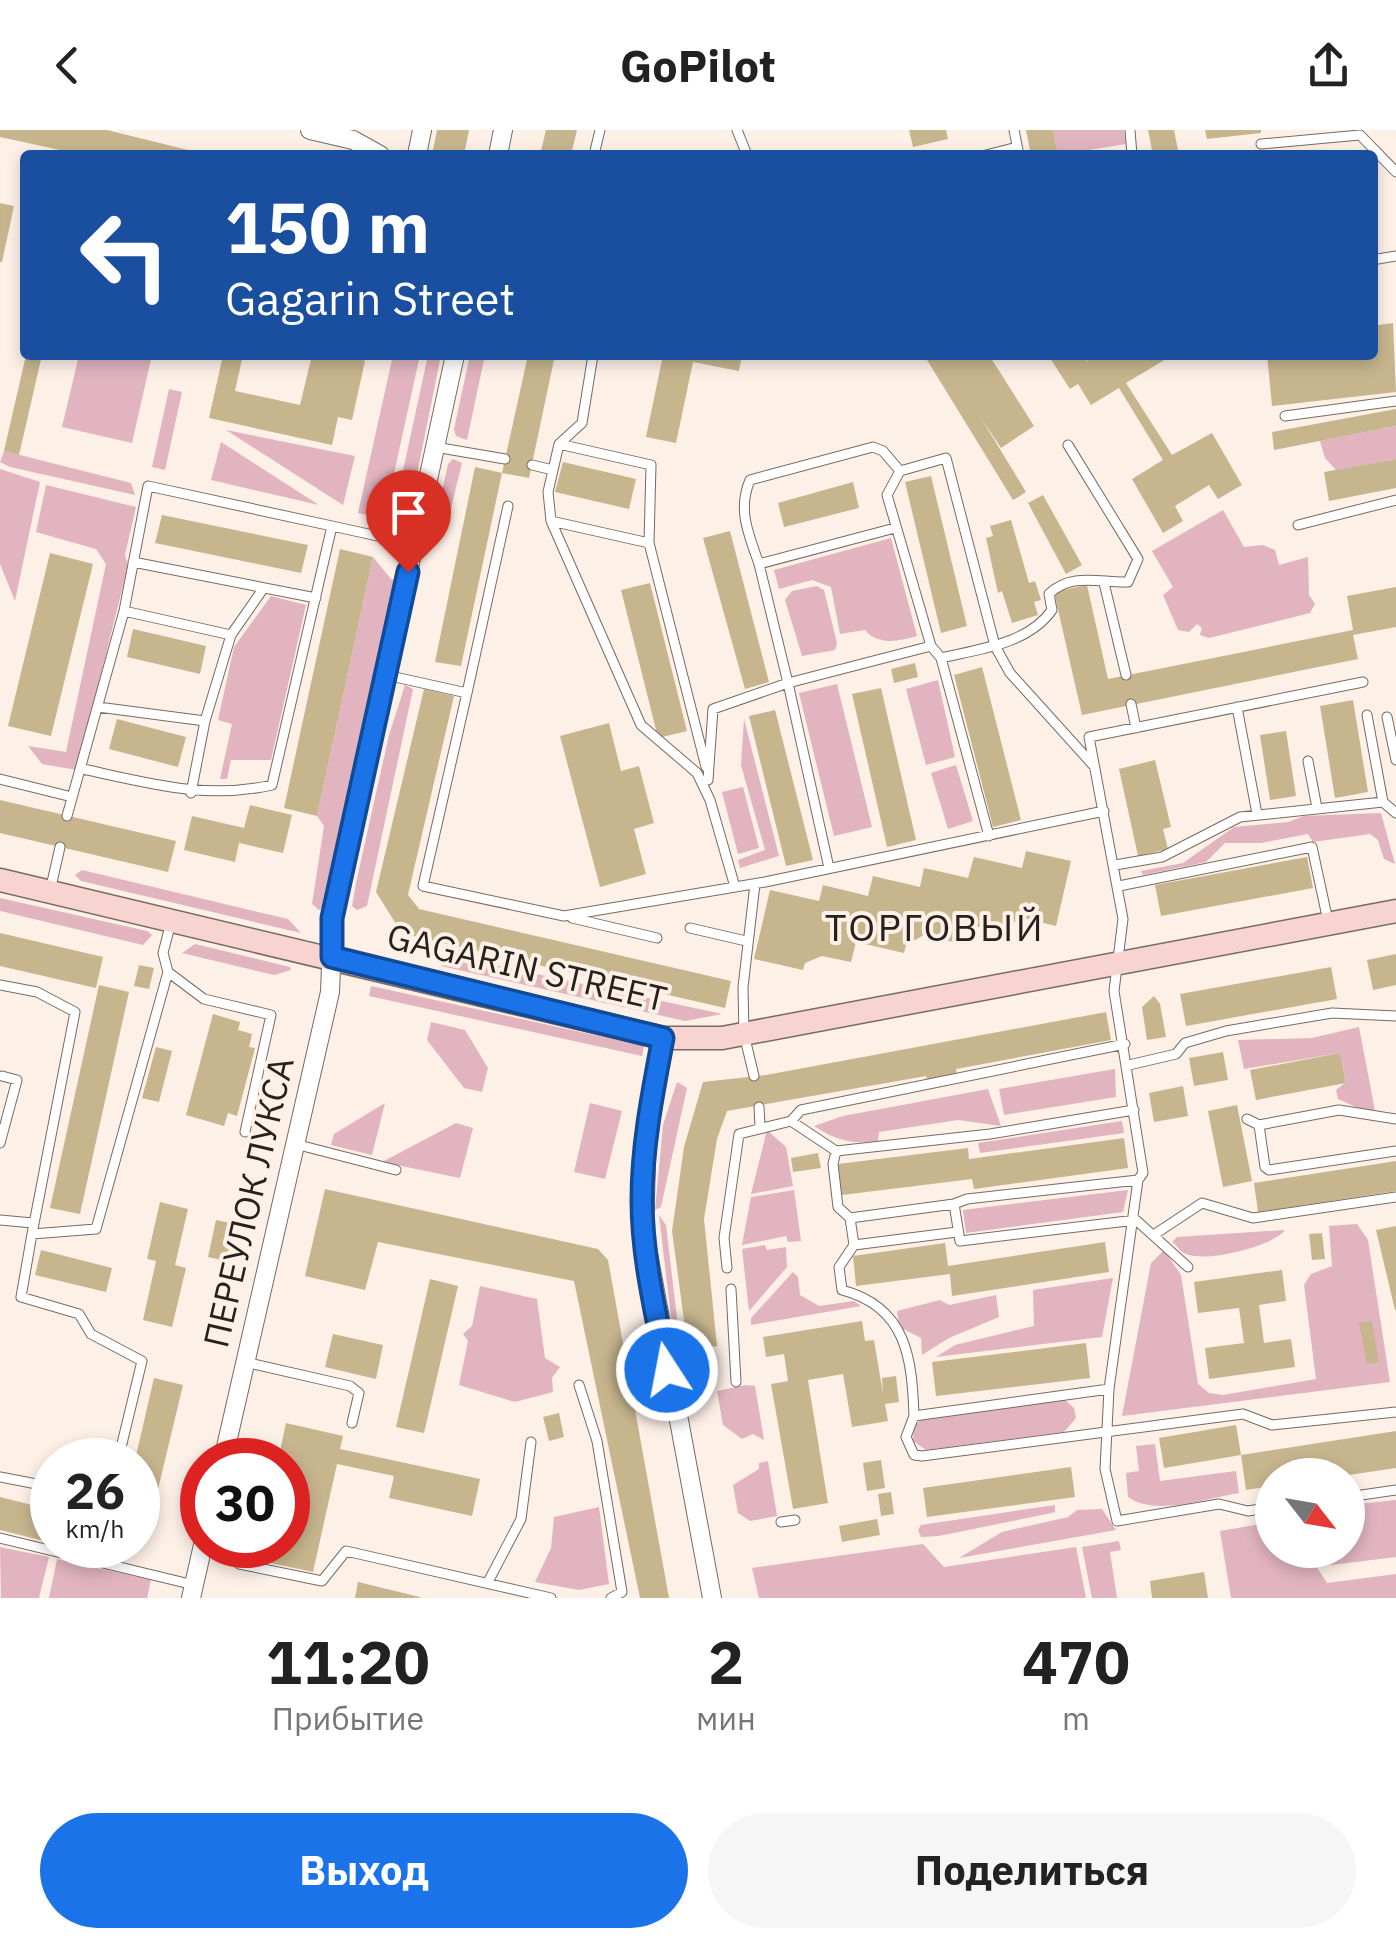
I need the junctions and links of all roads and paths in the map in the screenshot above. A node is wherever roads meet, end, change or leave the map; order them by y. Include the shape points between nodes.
1 (310, 130) edge
2 (371, 144) edge
3 (1261, 144) dead end
4 (1375, 150) edge
5 (1378, 154) edge
6 (1396, 172) edge
7 (454, 360) edge
8 (592, 360) edge
9 (1396, 402) edge
10 (1286, 416) dead end
11 (559, 444) junction
12 (1068, 444) dead end
13 (435, 447) junction
14 (506, 459) dead end
15 (532, 465) dead end
16 (552, 470) junction
17 (900, 471) junction
18 (1396, 500) edge
19 (508, 506) dead end
20 (551, 521) junction
21 (1298, 525) dead end
22 (332, 526) junction
23 (895, 528) junction
24 (650, 542) junction
25 (414, 544) junction
26 (133, 562) junction
27 (759, 564) junction
28 (1104, 582) junction
29 (264, 589) junction
30 (316, 598) junction
31 (124, 611) junction
32 (231, 635) junction
33 (931, 646) junction
34 (995, 646) junction
35 (942, 658) junction
36 (386, 675) junction
37 (1126, 675) dead end
38 (1363, 682) dead end
39 (788, 684) junction
40 (467, 693) junction
41 (1131, 704) dead end
42 (1238, 707) junction
43 (98, 708) junction
44 (1368, 715) dead end
45 (1388, 717) dead end
46 (205, 721) junction
47 (1136, 728) junction
48 (1396, 760) edge
49 (1308, 761) dead end
50 (1095, 766) junction
51 (83, 769) junction
52 (0, 779) edge
53 (708, 780) junction
54 (191, 793) junction
55 (72, 797) junction
56 (710, 800) junction
57 (1384, 802) junction
58 (1317, 808) junction
59 (1104, 812) junction
60 (1396, 813) edge
61 (1257, 814) junction
62 (67, 816) dead end
63 (989, 836) junction
64 (60, 847) dead end
65 (1114, 865) junction
66 (829, 868) junction
67 (0, 880) edge
68 (756, 884) junction
69 (1119, 886) junction
70 (735, 887) junction
71 (50, 892) junction
72 (1396, 911) edge
73 (564, 916) junction
74 (172, 920) junction
75 (1329, 924) junction
76 (690, 928) dead end
77 (657, 938) dead end
78 (746, 941) junction
79 (332, 957) junction
80 (1118, 964) junction
81 (168, 972) junction
82 (0, 985) edge
83 (1396, 1016) edge
84 (744, 1034) junction
85 (663, 1038) junction
86 (1125, 1044) junction
87 (1129, 1064) junction
88 (2, 1076) edge
89 (754, 1076) dead end
90 (759, 1107) dead end
91 (1134, 1110) junction
92 (1246, 1119) dead end
93 (1396, 1119) edge
94 (791, 1121) junction
95 (1259, 1124) junction
96 (760, 1126) junction
97 (244, 1132) dead end
98 (0, 1143) edge
99 (295, 1144) junction
100 (836, 1151) junction
101 (1396, 1151) edge
102 (396, 1170) dead end
103 (1138, 1180) junction
104 (1396, 1197) edge
105 (954, 1204) junction
106 (850, 1218) junction
107 (0, 1220) edge
108 (1136, 1220) junction
109 (33, 1228) junction
110 (957, 1232) junction
111 (1155, 1234) junction
112 (854, 1245) junction
113 (727, 1268) dead end
114 (1188, 1268) dead end
115 (730, 1289) dead end
116 (245, 1362) junction
117 (736, 1382) dead end
118 (579, 1385) dead end
119 (1108, 1389) junction
120 (1396, 1412) edge
121 (914, 1416) junction
122 (352, 1422) dead end
123 (1106, 1432) junction
124 (123, 1438) edge
125 (227, 1438) edge
126 (531, 1442) dead end
127 (0, 1476) edge
128 (30, 1482) edge
129 (1396, 1490) edge
130 (1365, 1495) edge
131 (1255, 1510) edge
132 (795, 1520) dead end
133 (780, 1522) dead end
134 (0, 1538) edge
135 (259, 1568) edge
136 (488, 1582) junction
137 (192, 1592) edge
138 (551, 1598) edge
139 (610, 1598) edge
140 (712, 1598) edge

1 - 2 street
3 - 4 lane via 1360,135
5 - 6 lane
7 - 13 street, ПЕРЕУЛОК ЛУКСА
8 - 11 lane via 582,422
9 - 10 lane
11 - 16 lane
11 - 24 lane via 651,465
12 - 28 lane via 1138,559 1128,582
13 - 14 lane
13 - 25 street, ПЕРЕУЛОК ЛУКСА
15 - 16 lane
16 - 20 lane
17 - 23 lane via 887,495
17 - 27 lane via 873,448 750,480 743,518
17 - 34 lane via 946,458
18 - 21 lane
19 - 40 lane
20 - 24 lane
20 - 56 lane via 641,724 697,773
22 - 25 lane
22 - 26 lane via 148,486
22 - 30 lane
23 - 27 lane
23 - 33 lane
24 - 53 lane
25 - 36 street, ПЕРЕУЛОК ЛУКСА
26 - 29 lane
26 - 31 lane
27 - 39 lane
28 - 34 lane via 1056,586 1040,627
28 - 37 lane
29 - 30 lane
29 - 32 lane
30 - 54 lane via 272,785
31 - 32 lane
31 - 43 lane
32 - 46 lane
33 - 35 lane
33 - 39 lane
34 - 35 lane
34 - 50 lane via 1010,673
35 - 63 lane
36 - 40 lane
36 - 79 street, ПЕРЕУЛОК ЛУКСА via 332,918
38 - 42 lane
39 - 53 lane via 713,709
39 - 66 lane
40 - 73 lane via 424,886
41 - 47 lane
42 - 47 lane
42 - 61 lane
43 - 46 lane
43 - 51 lane
44 - 57 lane
45 - 48 lane
46 - 54 lane
47 - 50 lane via 1089,738
49 - 58 lane
50 - 59 lane
51 - 54 lane
51 - 55 lane
52 - 55 lane
53 - 56 lane
55 - 62 lane
56 - 70 lane
57 - 58 lane
57 - 60 lane
58 - 61 lane
59 - 63 lane
59 - 65 lane
61 - 65 lane via 1162,857
63 - 66 lane
64 - 71 lane
65 - 69 lane
66 - 68 lane
67 - 71 main road, GAGARIN STREET
68 - 70 lane
68 - 78 lane
69 - 75 lane via 1312,847
69 - 80 lane
70 - 73 lane
71 - 74 main road, GAGARIN STREET
72 - 75 main road, GAGARIN STREET
73 - 77 lane
74 - 79 main road, GAGARIN STREET
74 - 81 lane via 163,953
75 - 80 main road, GAGARIN STREET
76 - 78 lane
78 - 84 lane
79 - 85 main road, GAGARIN STREET
79 - 99 street, ПЕРЕУЛОК ЛУКСА
80 - 84 main road, GAGARIN STREET
80 - 86 lane via 1114,991
81 - 97 lane via 204,999 272,1015
81 - 109 lane via 96,1228
82 - 109 lane via 37,992 75,1012
83 - 87 lane via 1332,1012 1226,1031 1184,1043 1176,1054
84 - 85 main road, GAGARIN STREET
84 - 89 lane
85 - 140 street via 642,1179 644,1232
86 - 87 lane
86 - 94 lane via 801,1110
87 - 91 lane
88 - 98 lane via 17,1080
90 - 96 lane
91 - 100 lane
91 - 103 lane via 1143,1160
92 - 95 lane
93 - 95 lane via 1339,1110
94 - 96 lane
94 - 100 lane
95 - 101 lane via 1269,1170
96 - 113 lane via 740,1134 724,1238
99 - 102 lane
99 - 116 street, ПЕРЕУЛОК ЛУКСА
100 - 106 lane via 838,1207
103 - 105 lane
103 - 108 lane
104 - 111 lane via 1252,1218 1202,1203
105 - 106 lane
105 - 110 lane
106 - 112 lane
107 - 109 lane
108 - 110 lane via 960,1241
108 - 111 lane
108 - 119 lane
109 - 124 lane via 21,1297 79,1314 91,1334 142,1361
110 - 112 lane
111 - 114 lane
112 - 121 lane via 839,1267 842,1290 867,1296 912,1355
115 - 117 lane
116 - 122 lane via 350,1386 358,1393
116 - 125 street, ПЕРЕУЛОК ЛУКСА
118 - 139 lane via 596,1441 622,1592
119 - 121 lane
119 - 123 lane
120 - 123 lane via 1272,1426 1242,1414
121 - 123 lane via 906,1438 914,1456
123 - 131 lane via 1105,1469 1117,1522 1220,1504
126 - 136 lane via 521,1519
127 - 128 lane
129 - 130 lane
132 - 133 lane
134 - 137 lane
135 - 136 lane via 322,1581 346,1551
136 - 138 lane

